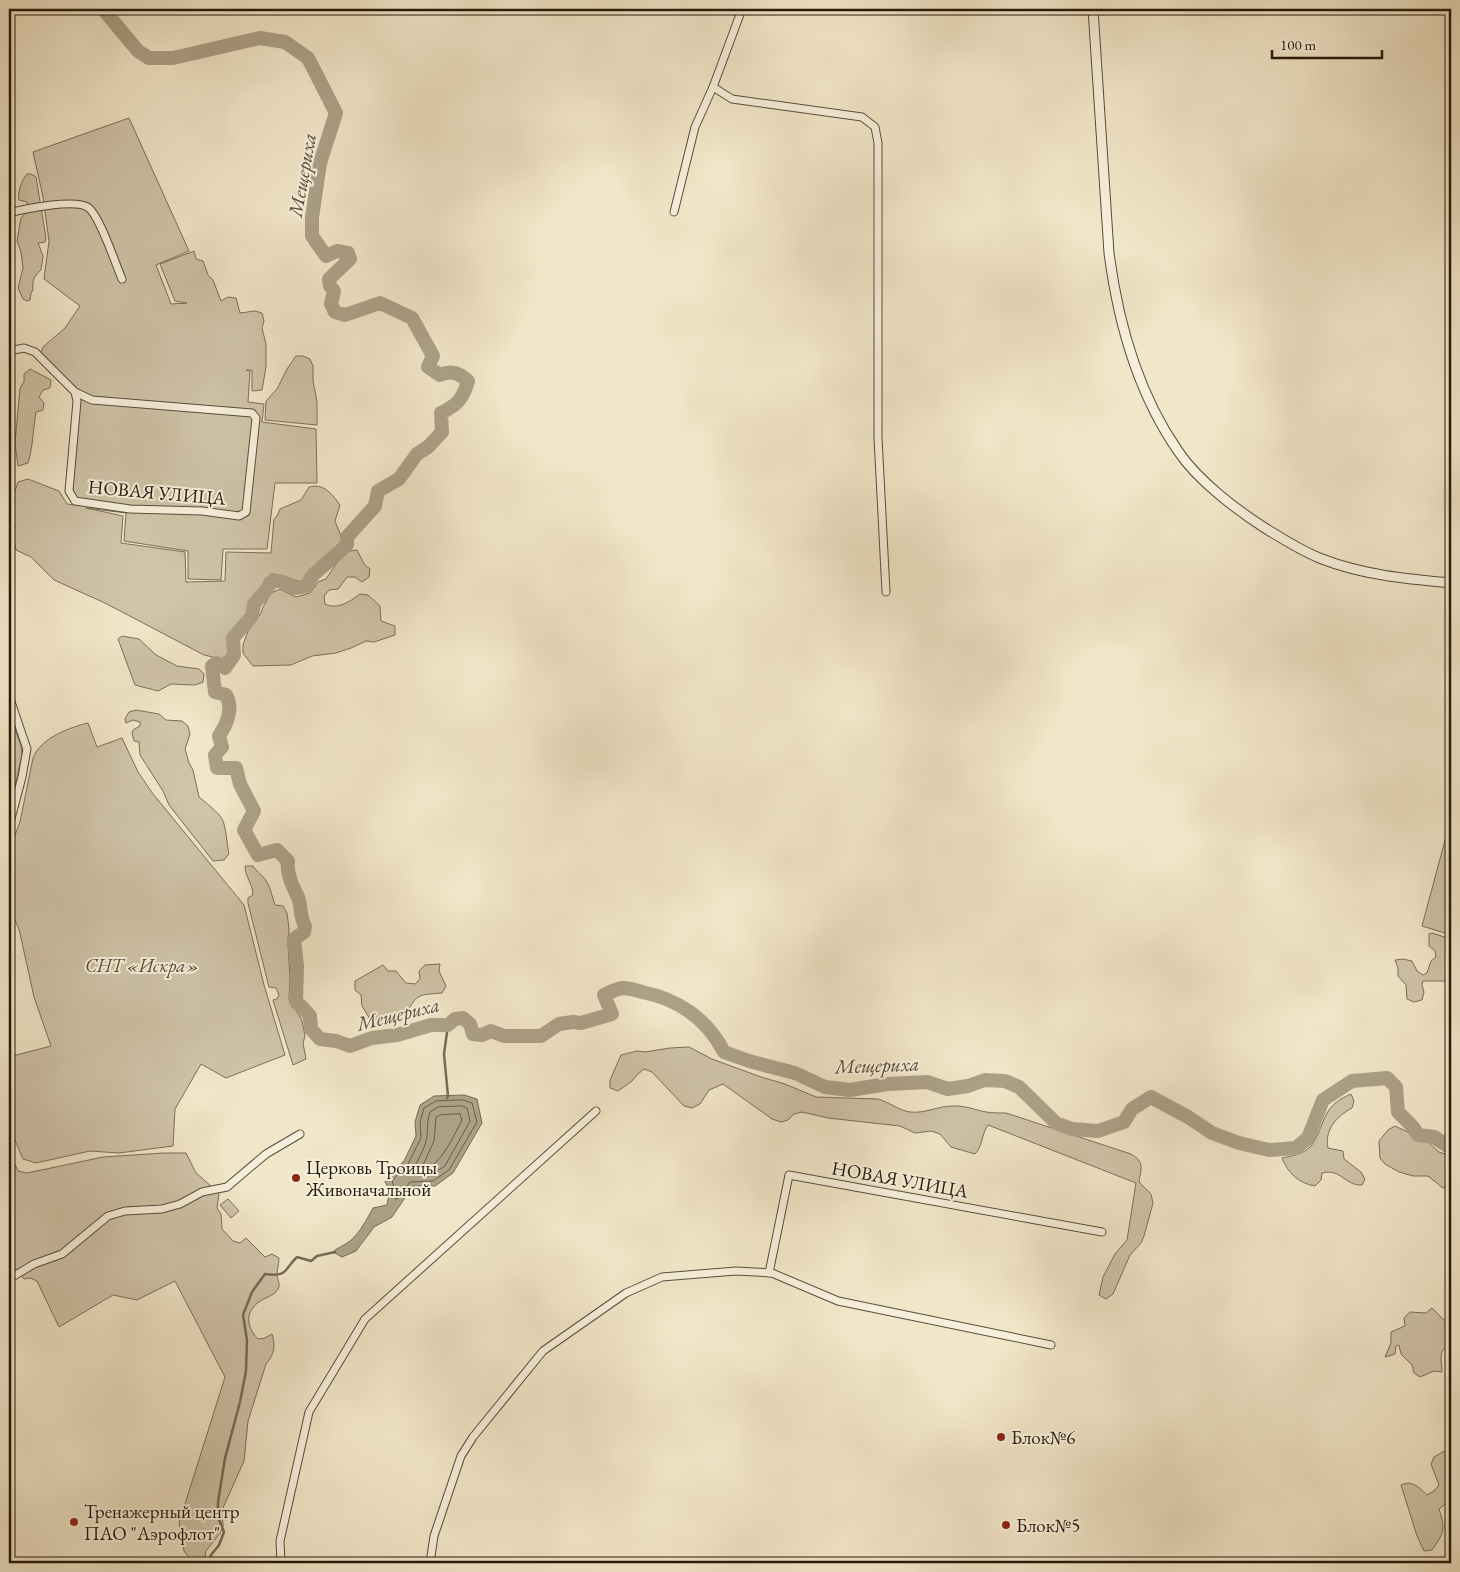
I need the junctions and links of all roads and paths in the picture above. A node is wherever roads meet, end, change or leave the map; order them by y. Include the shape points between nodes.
1 (742, 9) edge
2 (1093, 9) edge
3 (713, 87) junction
4 (674, 212) dead end
5 (9, 213) edge
6 (122, 279) dead end
7 (9, 351) edge
8 (75, 392) junction
9 (1451, 583) edge
10 (886, 592) dead end
11 (9, 696) edge
12 (9, 826) edge
13 (596, 1110) dead end
14 (300, 1134) dead end
15 (1102, 1232) dead end
16 (769, 1273) junction
17 (9, 1278) edge
18 (1051, 1344) dead end
19 (281, 1563) edge
20 (430, 1563) edge

1 - 3 street
2 - 9 street via 1114,292 1138,374 1178,452 1207,484 1248,518 1321,559 1402,578
3 - 4 street via 695,127
3 - 10 street via 732,99 862,117 875,127 878,153 878,438
5 - 6 street via 34,206 81,204 89,208
7 - 8 street, НОВАЯ УЛИЦА via 24,348 35,352
8 - 8 street, НОВАЯ УЛИЦА via 92,400 115,403 252,414 256,418 246,512 239,516 202,511 130,509 75,501 69,491 77,401
11 - 12 street via 27,749
13 - 19 street via 365,1319 309,1412 280,1541
14 - 17 street via 266,1154 227,1187 202,1192 162,1209 125,1211 108,1216 62,1254
15 - 16 street, НОВАЯ УЛИЦА via 790,1175
16 - 18 street via 838,1301
16 - 20 street via 736,1271 662,1277 626,1293 543,1351 473,1437 462,1456 434,1536

